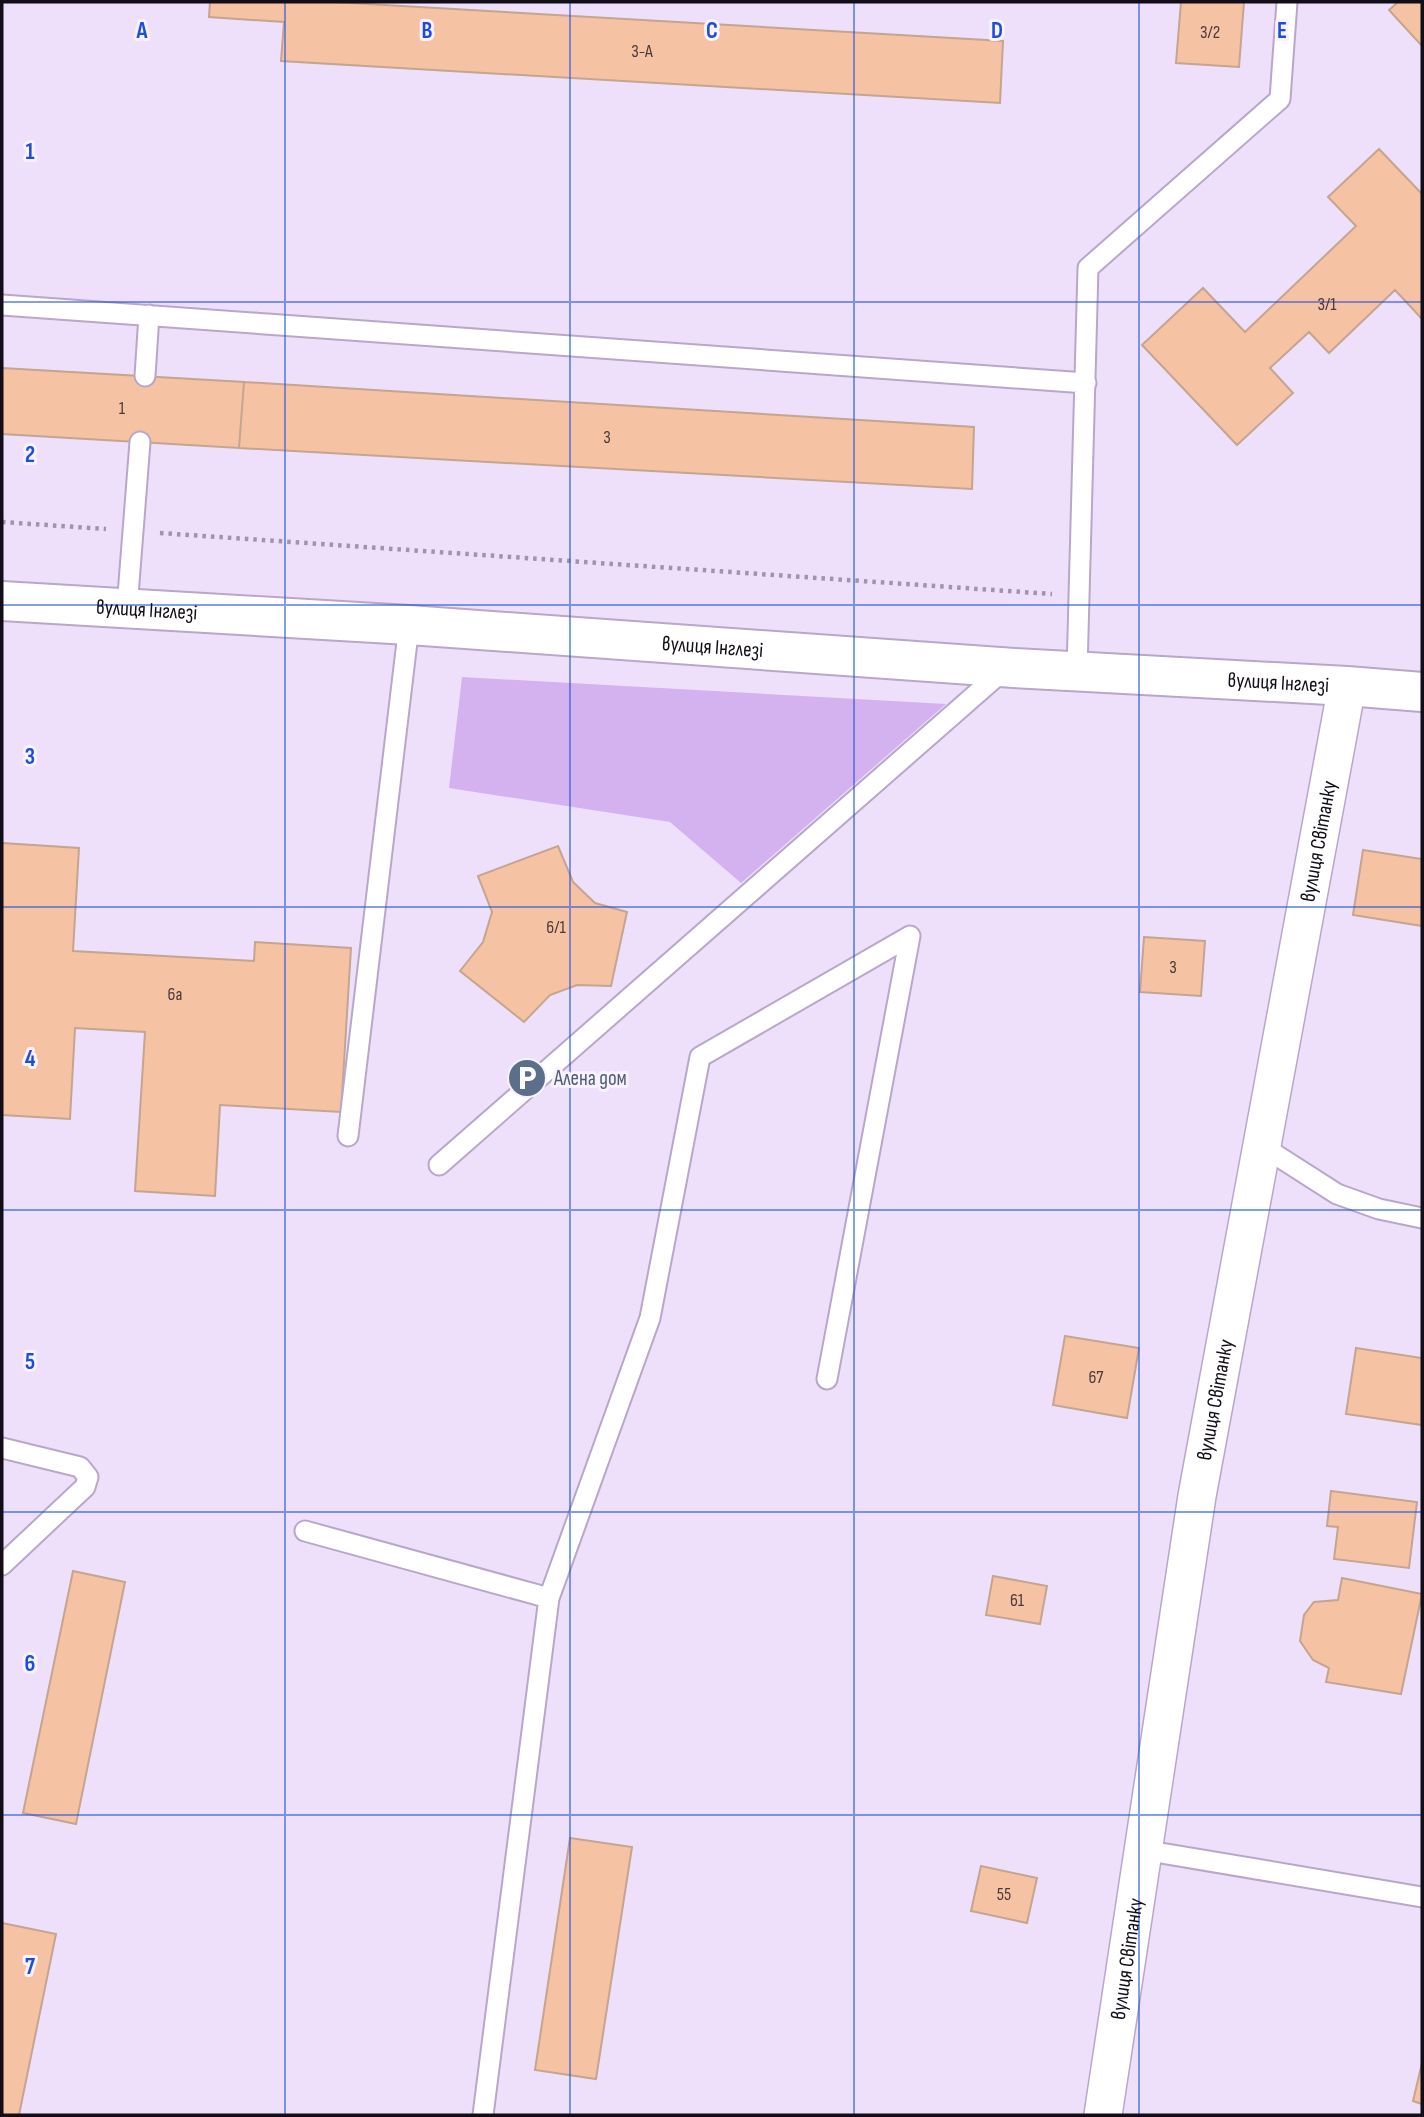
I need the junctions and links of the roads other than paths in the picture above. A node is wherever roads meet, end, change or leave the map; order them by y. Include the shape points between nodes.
1 (1287, 2) edge
2 (2, 304) edge
3 (149, 315) junction
4 (145, 376) dead end
5 (1086, 383) junction
6 (140, 442) dead end
7 (2, 601) edge
8 (127, 608) junction
9 (409, 625) junction
10 (1007, 667) junction
11 (1077, 670) junction
12 (1347, 686) junction
13 (1422, 692) edge
14 (348, 1136) dead end
15 (1262, 1146) junction
16 (439, 1165) dead end
17 (1422, 1218) edge
18 (827, 1379) dead end
19 (2, 1448) edge
20 (305, 1531) dead end
21 (6, 1555) edge
22 (549, 1598) junction
23 (1143, 1850) junction
24 (1422, 1897) edge
25 (483, 2115) edge
26 (1102, 2115) edge

1 - 5 lane via 1280,99 1088,268
2 - 3 lane
3 - 4 lane
3 - 5 lane
5 - 11 lane
6 - 8 lane
7 - 8 main road, вулиця Інглезі
8 - 9 main road, вулиця Інглезі
9 - 10 main road, вулиця Інглезі
9 - 14 lane
10 - 11 main road, вулиця Інглезі
10 - 16 lane
11 - 12 main road, вулиця Інглезі
12 - 13 main road, вулиця Інглезі
12 - 15 street, вулиця Світанку
15 - 17 lane via 1337,1194
15 - 23 street, вулиця Світанку via 1197,1496
18 - 22 lane via 910,936 700,1057 650,1318
19 - 21 lane via 80,1467 88,1477 85,1487
20 - 22 lane
22 - 25 lane
23 - 24 lane
23 - 26 street, вулиця Світанку

